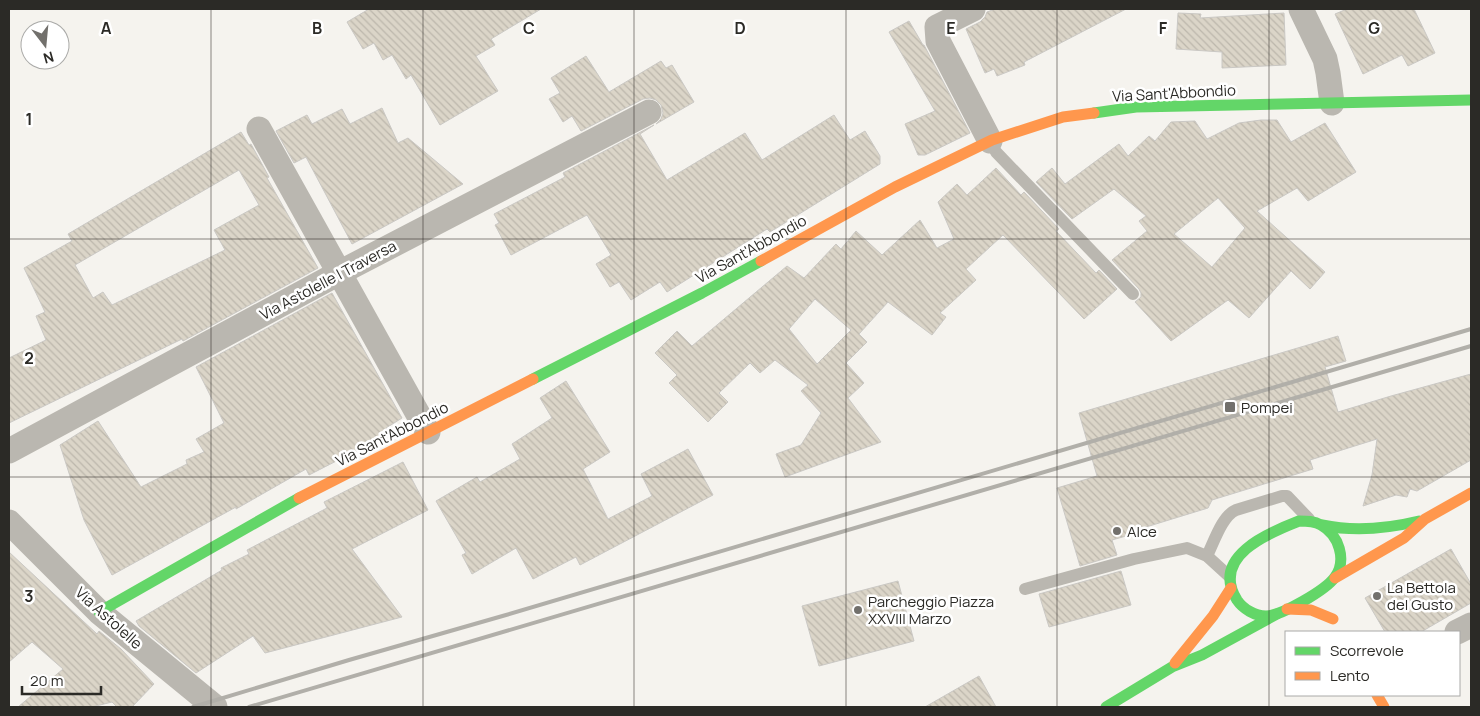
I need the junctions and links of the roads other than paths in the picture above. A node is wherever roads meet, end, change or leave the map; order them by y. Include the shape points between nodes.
1 (973, 9) edge
2 (1301, 9) edge
3 (1471, 100) edge
4 (1332, 103) junction
5 (649, 112) dead end
6 (259, 128) dead end
7 (990, 141) junction
8 (339, 273) junction
9 (1133, 294) dead end
10 (428, 432) junction
11 (9, 451) edge
12 (1471, 493) edge
13 (1425, 520) junction
14 (9, 522) edge
15 (1316, 523) junction
16 (1248, 548) junction
17 (1208, 556) junction
18 (1335, 578) junction
19 (1230, 583) junction
20 (1025, 589) dead end
21 (1316, 592) junction
22 (99, 612) junction
23 (1282, 612) junction
24 (1332, 619) junction
25 (1471, 625) edge
26 (1339, 631) edge
27 (1459, 631) edge
28 (1172, 667) junction
29 (1378, 696) edge
30 (214, 707) edge
31 (1106, 707) edge
32 (1384, 707) edge

1 - 7 street via 937,27 938,41
2 - 4 street via 1325,59
3 - 4 street, Via Sant'Abbondio
4 - 7 street, Via Sant'Abbondio via 1136,107 1063,117
5 - 8 street, Via Astolelle I Traversa
6 - 8 street
7 - 9 lane via 996,152
7 - 10 street, Via Sant'Abbondio via 895,187 702,293
8 - 10 street
8 - 11 street, Via Astolelle I Traversa
10 - 22 street, Via Sant'Abbondio via 304,495
12 - 13 street
13 - 15 street via 1360,531
13 - 18 street via 1404,538
14 - 22 street, Via Astolelle
15 - 16 street via 1298,521
15 - 17 lane via 1287,496 1236,510 1224,521
15 - 18 street via 1332,533 1338,543 1340,567
16 - 17 lane
16 - 19 street via 1233,566
17 - 19 lane
17 - 20 lane via 1187,548
18 - 21 street
19 - 23 street via 1235,599 1254,614 1265,616
19 - 28 street via 1213,616
21 - 23 street
21 - 24 street
22 - 30 street, Via Astolelle
23 - 24 street via 1311,609
23 - 28 street via 1202,656
24 - 26 street
25 - 27 street
28 - 31 street
29 - 32 street

